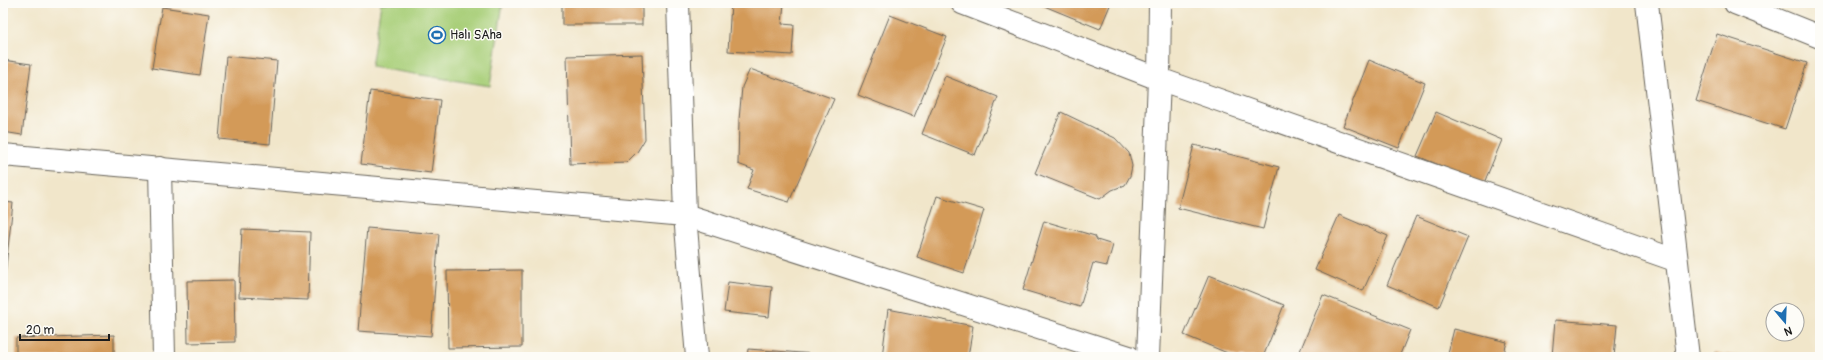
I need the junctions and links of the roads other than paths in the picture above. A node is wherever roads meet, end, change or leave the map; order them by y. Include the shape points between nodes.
1 (678, 3) edge
2 (962, 3) edge
3 (1160, 3) edge
4 (1647, 3) edge
5 (1735, 3) edge
6 (1820, 37) edge
7 (1159, 79) junction
8 (3, 155) edge
9 (160, 168) junction
10 (685, 215) junction
11 (1675, 260) junction
12 (1123, 356) edge
13 (164, 357) edge
14 (697, 357) edge
15 (1148, 357) edge
16 (1688, 357) edge

1 - 10 street
2 - 7 street
3 - 7 street
4 - 11 street
5 - 6 street
7 - 11 street
7 - 15 street
8 - 9 street
9 - 10 street
9 - 13 street
10 - 12 street
10 - 14 street
11 - 16 street

